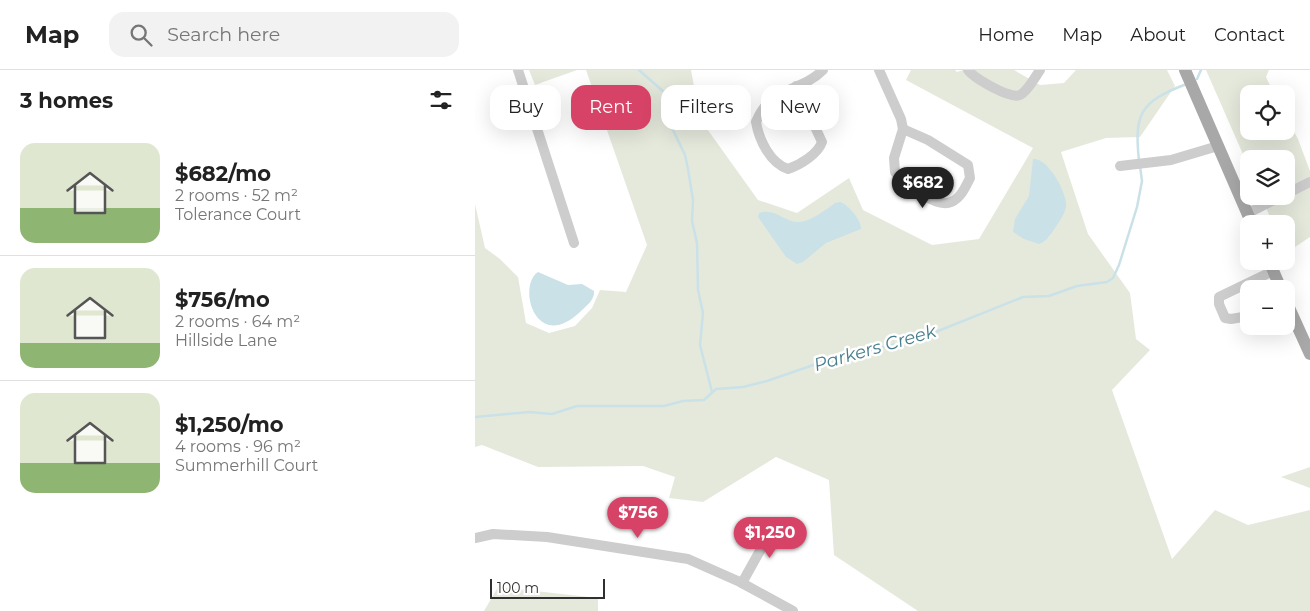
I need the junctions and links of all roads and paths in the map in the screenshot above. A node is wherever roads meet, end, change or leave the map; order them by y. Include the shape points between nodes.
1 (518, 70) edge
2 (823, 70) edge
3 (879, 70) edge
4 (968, 70) edge
5 (1040, 70) edge
6 (1185, 70) edge
7 (798, 85) edge
8 (796, 86) joint
9 (903, 129) junction
10 (1218, 146) junction
11 (1120, 166) dead end
12 (1310, 182) edge
13 (1295, 190) edge
14 (1269, 205) edge
15 (1249, 215) edge
16 (1254, 215) edge
17 (574, 243) dead end
18 (1264, 270) edge
19 (1248, 280) edge
20 (1240, 284) edge
21 (1240, 318) edge
22 (1295, 321) edge
23 (1310, 354) edge
24 (776, 522) dead end
25 (475, 538) edge
26 (742, 583) junction
27 (793, 611) edge

1 - 17 street
2 - 7 street
3 - 9 street
4 - 5 street via 1014,96 1021,95
6 - 10 main road
8 - 8 street via 765,103 756,122 762,141 777,164 789,169 820,148 822,142
9 - 9 street via 894,158 895,172 905,183 934,201 954,202 970,178 968,165 950,152
10 - 11 street via 1171,160
10 - 15 main road
12 - 13 street
14 - 16 street
18 - 19 street
20 - 21 street via 1219,297 1225,318
22 - 23 main road
24 - 26 street
25 - 26 street via 519,535 666,554 700,563
26 - 27 street

